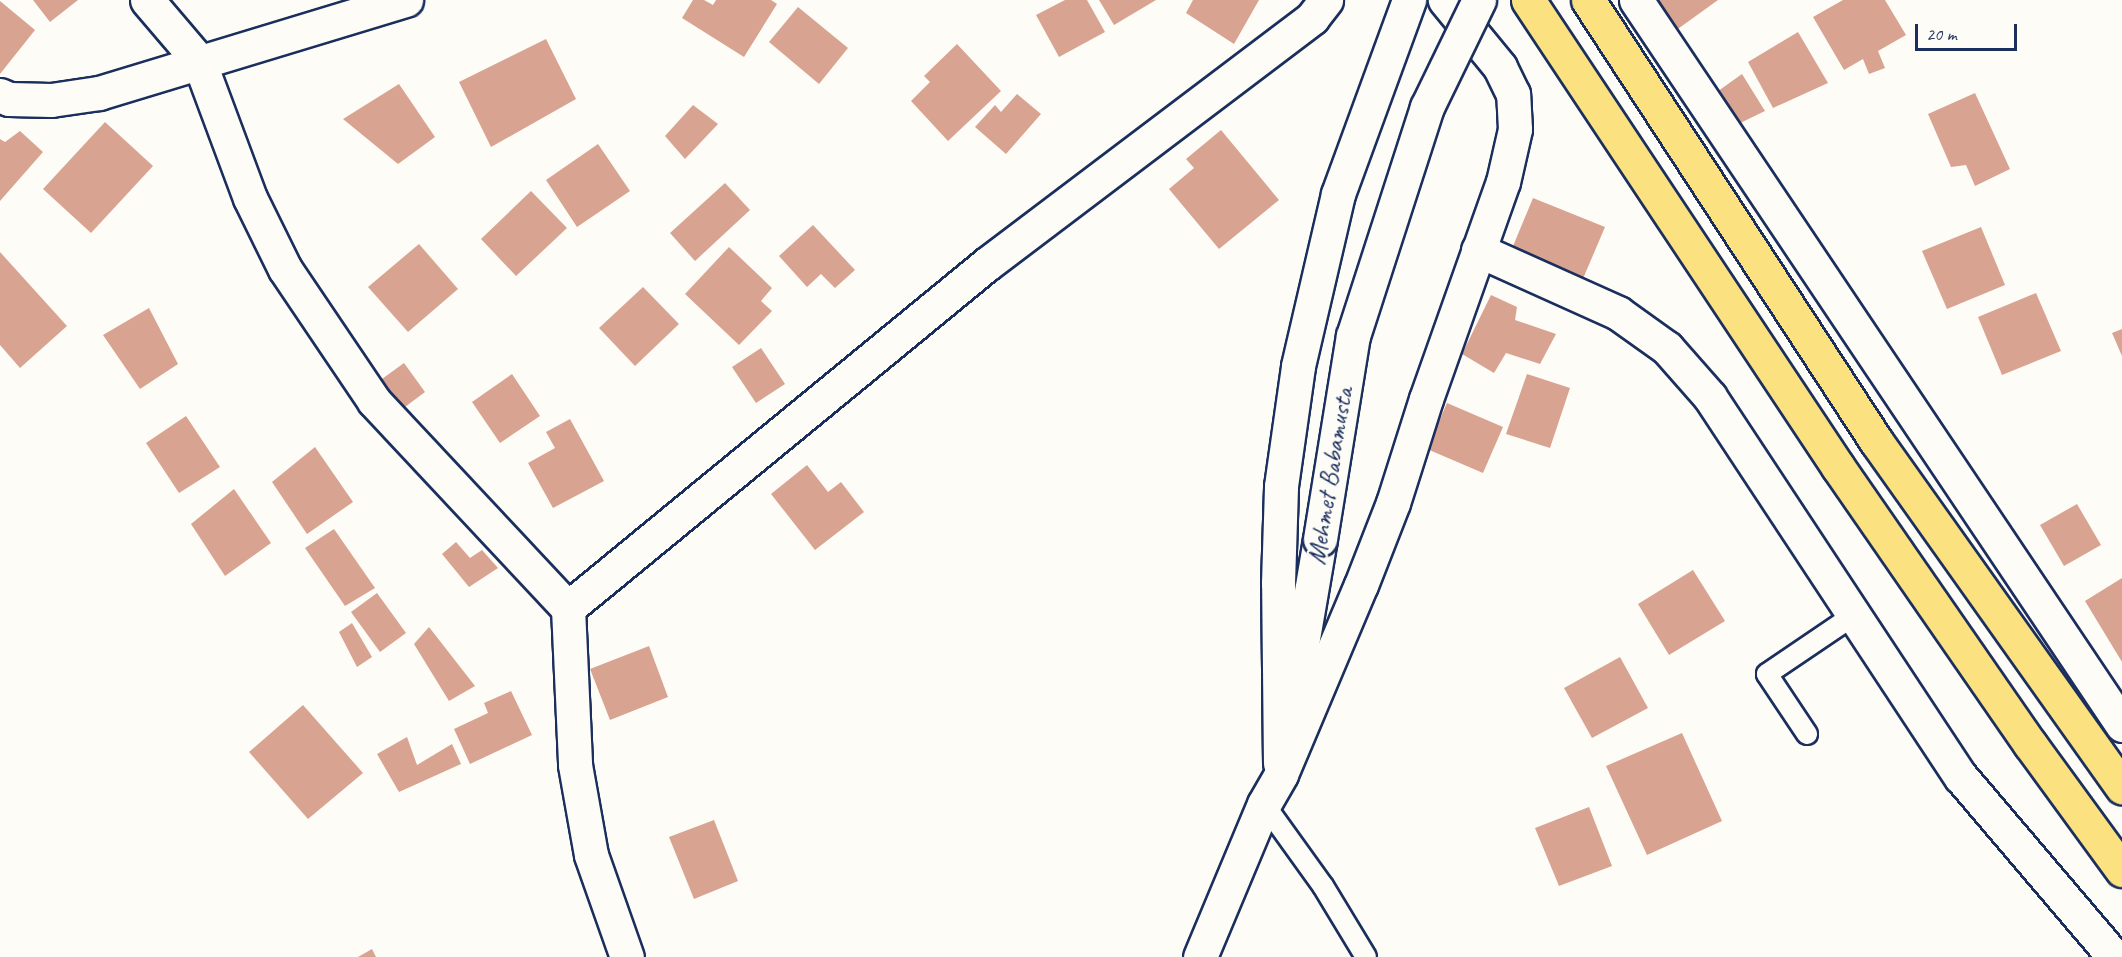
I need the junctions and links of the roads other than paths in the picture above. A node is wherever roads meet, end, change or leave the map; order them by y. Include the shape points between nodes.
1 (147, 0) edge
2 (406, 0) edge
3 (1326, 0) edge
4 (1409, 0) edge
5 (1445, 0) edge
6 (1479, 0) edge
7 (1528, 0) edge
8 (1588, 0) edge
9 (1636, 0) edge
10 (199, 61) junction
11 (0, 95) edge
12 (1478, 250) junction
13 (568, 608) junction
14 (1854, 615) junction
15 (2122, 725) edge
16 (1807, 734) dead end
17 (1281, 774) junction
18 (2122, 787) edge
19 (1264, 804) junction
20 (2122, 870) edge
21 (627, 957) edge
22 (1200, 957) edge
23 (1366, 957) edge
24 (2114, 957) edge

1 - 10 street
2 - 10 street
3 - 13 street via 1312,18 987,264
4 - 17 street via 1338,194 1298,366 1281,486
5 - 12 street via 1500,67 1513,94 1515,129 1503,182
6 - 17 street, Mehmet Babamusta, bridge via 1427,106 1353,336
7 - 20 highway via 1838,467
8 - 18 highway via 1876,441
9 - 15 street
10 - 11 street via 99,93 51,100 9,99
10 - 13 street via 250,198 285,269 368,392
12 - 14 street via 1618,313 1667,348 1710,397
12 - 17 street via 1393,503
13 - 21 street via 575,765 591,855
14 - 16 lane via 1767,674
14 - 24 street via 1961,777
17 - 19 street, Mehmet Babamusta
19 - 22 street, Mehmet Babamusta
19 - 23 lane via 1323,886

